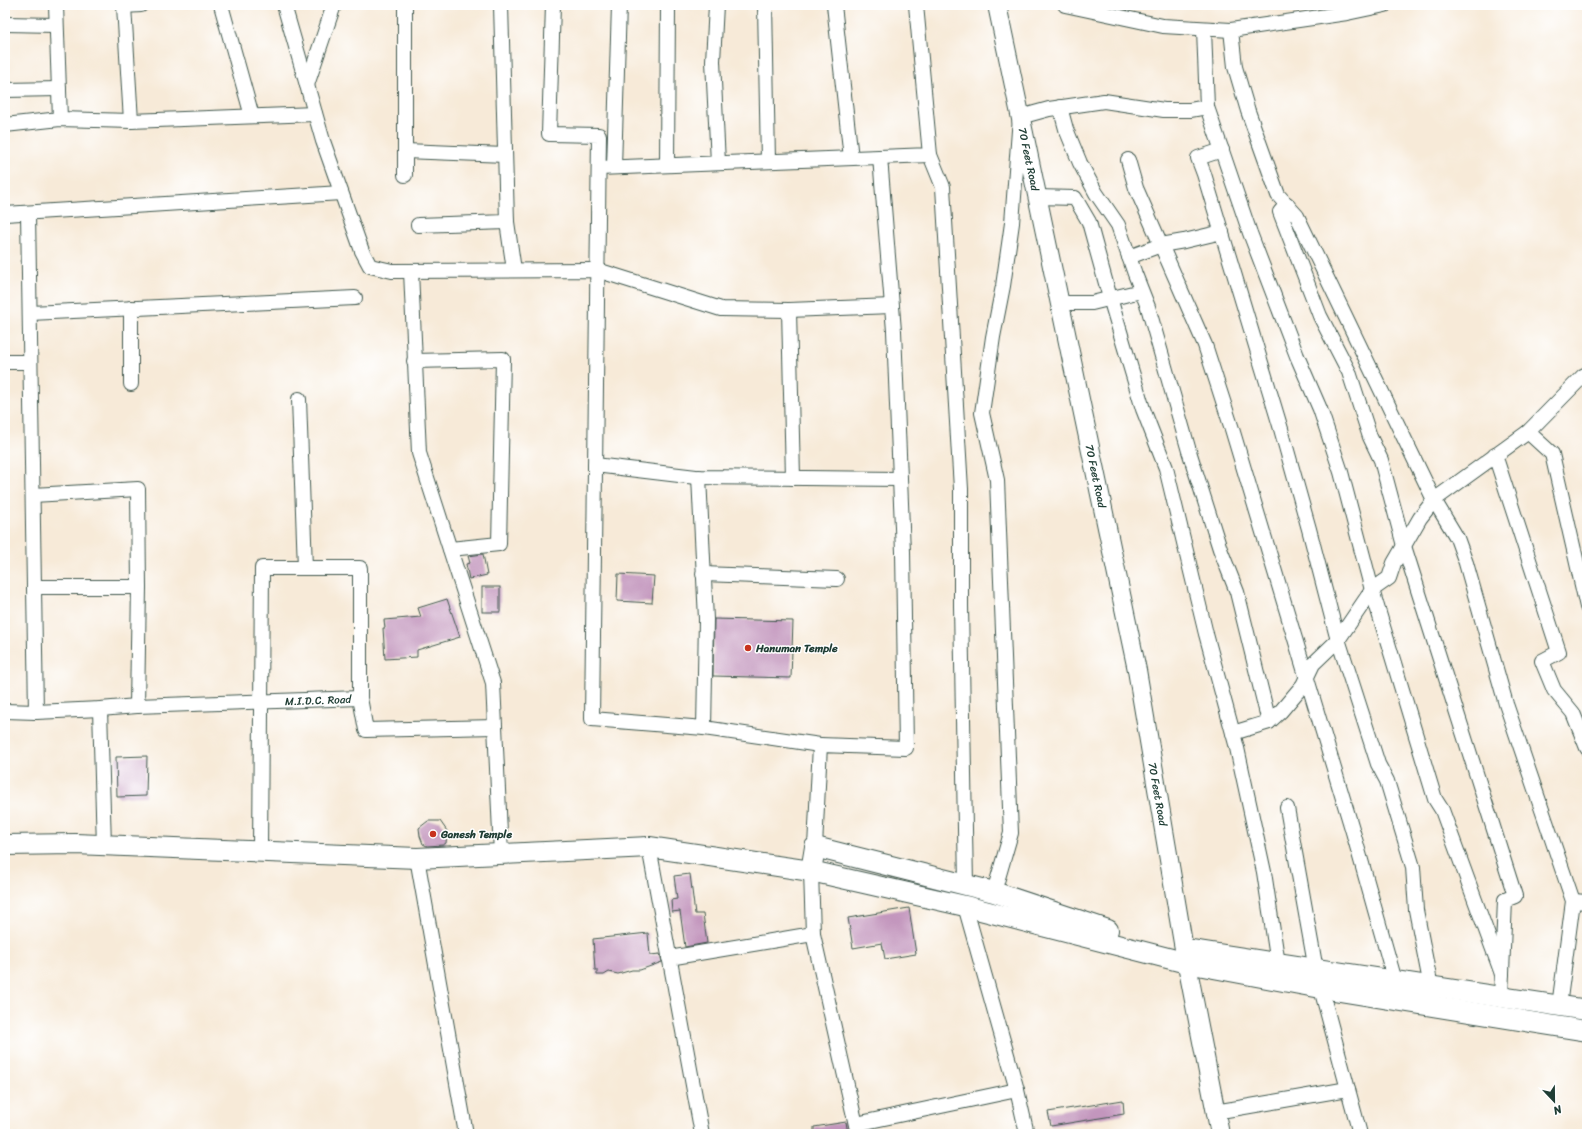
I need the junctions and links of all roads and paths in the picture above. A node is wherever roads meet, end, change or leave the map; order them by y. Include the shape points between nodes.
1 (56, 5) edge
2 (141, 5) edge
3 (221, 5) edge
4 (284, 5) edge
5 (334, 5) edge
6 (405, 5) edge
7 (501, 5) edge
8 (553, 5) edge
9 (619, 5) edge
10 (668, 5) edge
11 (716, 5) edge
12 (765, 5) edge
13 (834, 5) edge
14 (916, 5) edge
15 (997, 5) edge
16 (1065, 5) edge
17 (1385, 5) edge
18 (124, 6) edge
19 (1346, 9) edge
20 (5, 24) edge
21 (56, 25) junction
22 (1204, 29) junction
23 (1231, 30) junction
24 (307, 85) junction
25 (59, 89) junction
26 (5, 90) edge
27 (1207, 107) junction
28 (1060, 108) junction
29 (315, 114) junction
30 (252, 116) junction
31 (1020, 117) junction
32 (60, 119) junction
33 (131, 121) junction
34 (5, 125) edge
35 (1222, 150) junction
36 (405, 151) junction
37 (505, 155) junction
38 (930, 155) junction
39 (880, 157) junction
40 (851, 158) junction
41 (1128, 160) dead end
42 (768, 161) junction
43 (718, 163) junction
44 (667, 165) junction
45 (614, 167) junction
46 (599, 168) junction
47 (405, 175) dead end
48 (341, 193) junction
49 (1037, 197) junction
50 (1286, 204) junction
51 (28, 213) junction
52 (5, 214) edge
53 (507, 222) junction
54 (418, 225) dead end
55 (1222, 232) junction
56 (1161, 245) junction
57 (1129, 257) junction
58 (514, 270) junction
59 (597, 270) junction
60 (411, 271) junction
61 (1141, 291) junction
62 (355, 298) dead end
63 (1110, 298) junction
64 (1060, 303) junction
65 (892, 306) junction
66 (132, 308) junction
67 (789, 310) junction
68 (30, 313) junction
69 (414, 361) junction
70 (5, 362) edge
71 (30, 362) junction
72 (1587, 374) edge
73 (131, 384) dead end
74 (299, 399) dead end
75 (1528, 432) junction
76 (1495, 456) junction
77 (595, 465) junction
78 (699, 477) junction
79 (793, 478) junction
80 (900, 479) junction
81 (33, 495) junction
82 (1434, 500) junction
83 (1404, 546) junction
84 (450, 549) junction
85 (304, 568) junction
86 (703, 574) junction
87 (837, 579) dead end
88 (34, 587) junction
89 (139, 587) junction
90 (1372, 590) junction
91 (1587, 607) edge
92 (1338, 640) junction
93 (1306, 678) junction
94 (360, 698) junction
95 (261, 701) junction
96 (137, 706) junction
97 (100, 709) junction
98 (5, 711) edge
99 (36, 712) junction
100 (1269, 722) junction
101 (495, 727) junction
102 (704, 728) junction
103 (1233, 733) junction
104 (820, 746) junction
105 (1587, 748) edge
106 (1288, 808) dead end
107 (5, 845) edge
108 (104, 846) junction
109 (649, 847) junction
110 (815, 848) junction
111 (260, 852) junction
112 (501, 854) junction
113 (417, 858) junction
114 (811, 871) junction
115 (966, 885) junction
116 (994, 892) junction
117 (1573, 901) junction
118 (1587, 902) edge
119 (965, 906) junction
120 (813, 934) junction
121 (1185, 956) junction
122 (669, 958) junction
123 (1278, 964) junction
124 (1502, 974) junction
125 (1319, 979) junction
126 (1395, 981) junction
127 (1431, 987) junction
128 (1501, 997) junction
129 (1559, 1006) junction
130 (1587, 1010) edge
131 (1587, 1031) edge
132 (1348, 1089) junction
133 (1017, 1090) junction
134 (1215, 1112) junction
135 (857, 1129) edge
136 (466, 1134) edge
137 (702, 1134) edge
138 (1027, 1134) edge
139 (1220, 1134) edge
140 (1360, 1134) edge

1 - 21 street
2 - 18 street
3 - 30 street
4 - 24 street
5 - 24 street
6 - 36 street
7 - 37 street
8 - 46 street via 550,134 599,135
9 - 45 street
10 - 44 street
11 - 43 street via 713,61
12 - 42 street
13 - 40 street
14 - 38 street
15 - 31 street, 70 Feet Road
16 - 22 street via 1163,26
17 - 19 street
18 - 33 street
19 - 23 street
20 - 21 street
21 - 25 street
22 - 23 street
22 - 27 street
23 - 50 street via 1235,67 1248,110 1278,195
24 - 29 street
25 - 26 street
25 - 32 street
27 - 28 street via 1164,110 1104,100
27 - 35 street
28 - 31 street
28 - 57 street via 1080,163 1118,225
29 - 30 street
29 - 48 street
30 - 33 street
31 - 49 street, 70 Feet Road
31 - 116 street via 1012,224 982,413 997,480 1012,833
32 - 33 street
32 - 34 street
35 - 55 street via 1198,158
35 - 90 street via 1250,233 1297,356 1320,408 1341,472
36 - 37 street
36 - 47 street
37 - 53 street
38 - 39 street
38 - 115 street via 943,187 960,482
39 - 40 street
39 - 65 street
40 - 42 street
41 - 56 street via 1136,188
42 - 43 street
43 - 44 street
44 - 45 street
45 - 46 street
46 - 59 street
48 - 51 street
48 - 60 street via 370,266 392,271
49 - 63 street via 1075,198 1089,222
49 - 64 street, 70 Feet Road
50 - 82 street via 1297,216
50 - 83 street via 1280,212 1320,316 1349,372 1370,437 1381,460
51 - 52 street
51 - 68 street
53 - 54 street
53 - 58 street
55 - 56 street
55 - 92 street via 1283,436
56 - 57 street
56 - 93 street via 1205,345
57 - 61 street
58 - 59 street
58 - 60 street
59 - 67 street via 721,309
59 - 77 street
60 - 69 street
61 - 63 street
61 - 100 street via 1148,307 1217,541 1236,592
62 - 66 street
63 - 64 street via 1092,303
63 - 103 street via 1143,409 1166,468
64 - 121 street, 70 Feet Road via 1137,670
65 - 67 street
65 - 80 street
66 - 68 street
66 - 73 street
67 - 79 street
68 - 71 street
69 - 84 street via 418,453
69 - 84 street via 503,359 499,544
70 - 71 street
71 - 81 street
72 - 75 street
74 - 85 street
75 - 76 street
75 - 91 street via 1552,454
76 - 82 street
76 - 105 street via 1559,652 1542,661 1554,690 1573,712
77 - 78 street
77 - 102 street via 592,719
78 - 79 street
78 - 86 street
79 - 80 street
80 - 104 street via 906,748
81 - 88 street
81 - 89 street via 138,489
82 - 83 street
82 - 117 street via 1457,538 1466,563 1506,704
83 - 90 street via 1389,578
83 - 124 street via 1515,896 1505,900
84 - 101 street via 493,682
85 - 94 street via 360,568
85 - 95 street via 262,568
86 - 87 street
86 - 102 street via 706,619
88 - 89 street
88 - 99 street
89 - 96 street
90 - 92 street
90 - 124 street via 1435,799 1442,810
92 - 93 street via 1313,664
92 - 127 street via 1378,764 1387,781 1413,867 1416,910
93 - 100 street via 1303,685
93 - 126 street
94 - 95 street, M.I.D.C. Road
94 - 101 street, M.I.D.C. Road via 366,730
95 - 96 street, M.I.D.C. Road
95 - 111 street
96 - 97 street, M.I.D.C. Road
97 - 99 street, M.I.D.C. Road
97 - 108 street
98 - 99 street, M.I.D.C. Road
100 - 103 street
101 - 112 street
102 - 104 street
103 - 123 street via 1264,872
104 - 110 street
106 - 125 street
107 - 108 main road
108 - 111 main road
109 - 112 main road
109 - 114 main road
109 - 122 street
110 - 114 main road
110 - 115 main road
111 - 113 main road
112 - 113 main road
113 - 136 street
114 - 119 main road
114 - 120 street
115 - 116 main road
116 - 121 main road
117 - 118 street
117 - 129 street
119 - 121 main road
119 - 133 street
120 - 122 street
120 - 135 street
121 - 123 main road
121 - 125 main road
121 - 134 street, 70 Feet Road
122 - 137 street
123 - 125 main road
124 - 128 street
125 - 126 main road
125 - 131 main road
125 - 132 street
126 - 127 main road
127 - 128 main road
128 - 129 main road
129 - 130 main road
132 - 134 street
132 - 140 street
133 - 135 street
133 - 138 street
134 - 139 street, 70 Feet Road

